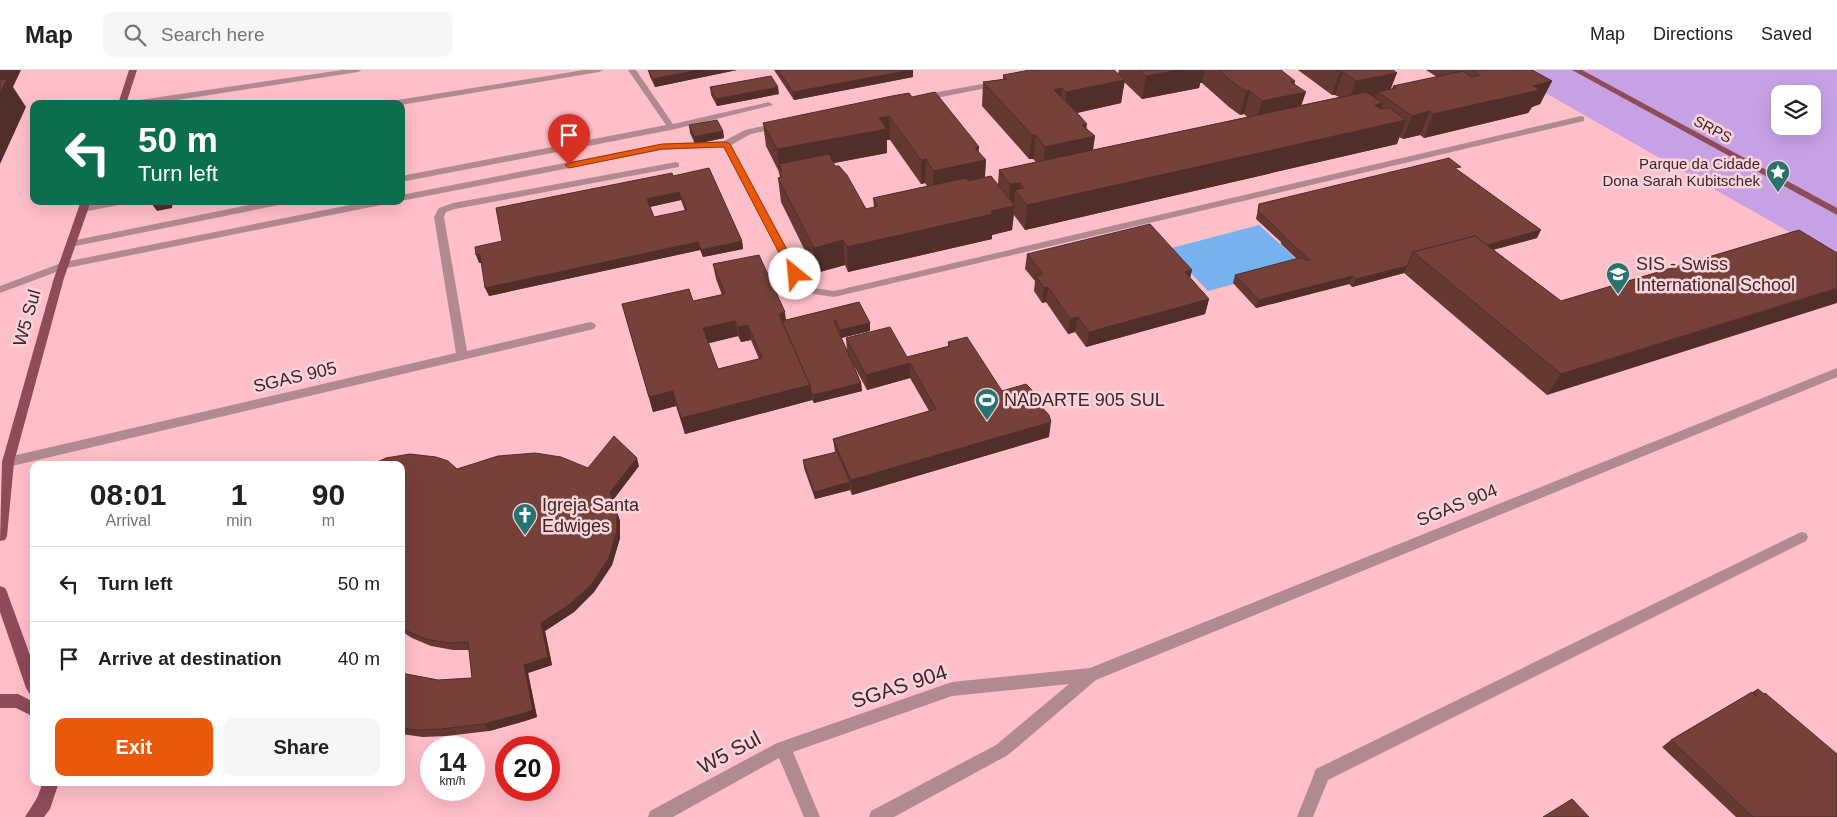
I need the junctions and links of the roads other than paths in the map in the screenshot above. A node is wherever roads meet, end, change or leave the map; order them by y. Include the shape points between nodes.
1 (133, 70) edge
2 (358, 70) edge
3 (599, 70) edge
4 (632, 70) edge
5 (1576, 70) edge
6 (1011, 81) edge
7 (123, 100) edge
8 (159, 100) edge
9 (907, 101) edge
10 (405, 102) edge
11 (769, 105) dead end
12 (1581, 119) dead end
13 (793, 123) edge
14 (671, 127) junction
15 (726, 144) junction
16 (676, 165) dead end
17 (405, 178) edge
18 (405, 197) edge
19 (85, 205) edge
20 (219, 205) edge
21 (264, 205) edge
22 (366, 205) edge
23 (1837, 212) edge
24 (218, 214) junction
25 (71, 244) junction
26 (64, 265) junction
27 (0, 290) edge
28 (590, 326) dead end
29 (462, 356) junction
30 (1837, 372) edge
31 (8, 462) junction
32 (0, 536) edge
33 (1801, 537) dead end
34 (0, 592) edge
35 (1091, 675) junction
36 (30, 677) edge
37 (0, 701) edge
38 (30, 708) edge
39 (783, 748) junction
40 (50, 786) edge
41 (33, 817) edge
42 (656, 817) edge
43 (812, 817) edge
44 (877, 817) edge
45 (1305, 817) edge

1 - 7 main road
2 - 8 street
3 - 10 street
4 - 14 street
5 - 23 main road, SRPS
6 - 9 street
11 - 14 street
12 - 15 street via 834,294 804,290
13 - 15 street via 748,132
14 - 17 street
15 - 18 street via 662,147
16 - 29 street via 442,210 439,217
19 - 25 main road, W5 Sul
20 - 24 street
21 - 24 street
22 - 26 street
24 - 25 street
25 - 26 main road, W5 Sul
26 - 27 street
26 - 31 main road, W5 Sul
28 - 29 street, SGAS 905
29 - 31 street, SGAS 905
30 - 35 street, SGAS 904
31 - 32 main road, W5 Sul
33 - 45 street via 1322,775
34 - 36 main road
35 - 39 street, SGAS 904 via 952,689
35 - 44 street, SGAS 904 via 1002,750
37 - 38 main road via 18,701
39 - 42 street, W5 Sul
39 - 43 street, W5 Sul
40 - 41 main road via 44,803

